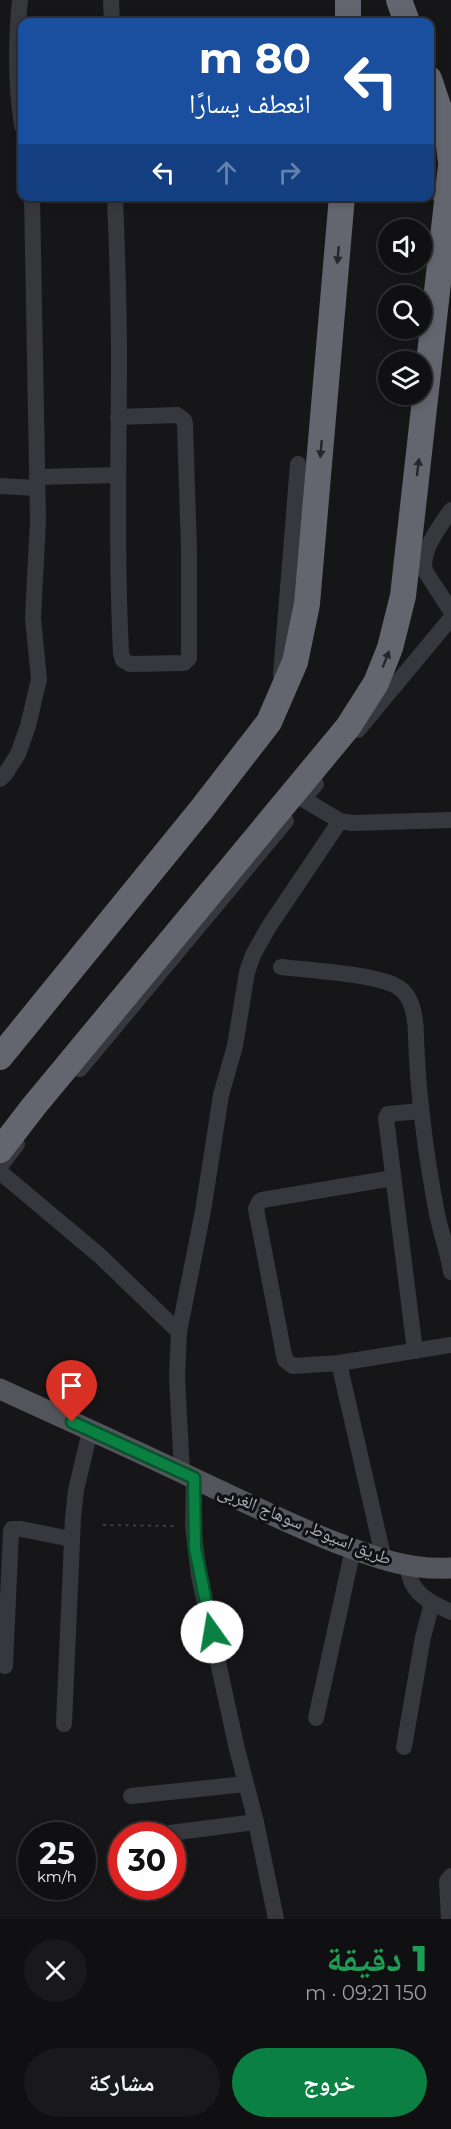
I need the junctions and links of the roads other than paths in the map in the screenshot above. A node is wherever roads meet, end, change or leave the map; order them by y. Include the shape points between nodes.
1 (20, 0) edge
2 (111, 0) edge
3 (348, 0) edge
4 (399, 0) edge
5 (18, 18) edge
6 (112, 18) edge
7 (348, 18) edge
8 (406, 18) edge
9 (434, 94) edge
10 (451, 165) edge
11 (32, 201) edge
12 (115, 201) edge
13 (342, 201) edge
14 (118, 417) junction
15 (298, 464) dead end
16 (117, 475) junction
17 (37, 482) junction
18 (0, 486) edge
19 (451, 510) edge
20 (451, 611) edge
21 (451, 618) edge
22 (0, 779) edge
23 (303, 800) junction
24 (451, 820) edge
25 (340, 821) junction
26 (281, 967) dead end
27 (0, 1038) edge
28 (0, 1057) edge
29 (421, 1111) junction
30 (0, 1150) edge
31 (0, 1166) edge
32 (0, 1172) edge
33 (393, 1178) junction
34 (451, 1272) edge
35 (179, 1332) junction
36 (451, 1345) edge
37 (415, 1351) junction
38 (339, 1363) junction
39 (0, 1389) edge
40 (90, 1431) junction
41 (188, 1475) junction
42 (72, 1539) junction
43 (353, 1549) junction
44 (384, 1560) junction
45 (408, 1566) junction
46 (451, 1568) edge
47 (432, 1603) junction
48 (451, 1612) edge
49 (5, 1666) dead end
50 (316, 1718) dead end
51 (64, 1724) dead end
52 (404, 1747) dead end
53 (246, 1784) junction
54 (131, 1796) dead end
55 (256, 1822) junction
56 (186, 1831) edge
57 (451, 1876) edge
58 (276, 1919) edge
59 (449, 1919) edge

1 - 5 street
2 - 6 street
3 - 7 highway, bridge
4 - 8 highway
9 - 10 highway via 448,135
30 -> 10 highway, bridge via 348,727 376,683 403,596
11 - 17 street
12 - 14 street
13 -> 28 highway via 307,604 295,662 284,691 269,722 228,775
14 - 16 street
14 - 16 street via 177,415 184,420 189,658 183,663 130,664 123,660
15 - 27 street via 283,664 277,687 256,720
16 - 17 street
17 - 18 street
17 - 22 street via 33,618 38,688 18,754
19 - 20 street via 424,565
21 - 23 street
23 - 25 street
23 - 31 street
24 - 25 street
25 - 35 street via 268,928 247,972
26 - 29 street via 379,980 398,987 408,997 416,1033
29 - 33 street via 387,1116
29 - 34 street
32 - 35 street via 99,1256
33 - 37 street
33 - 38 street via 262,1200 257,1205 285,1360 293,1366
35 - 41 street via 177,1385
36 - 37 street
37 - 38 street
38 - 44 street
39 - 40 main road, طريق اسيوط, سوهاج الغربى
40 - 41 main road, طريق اسيوط, سوهاج الغربى
40 - 42 street via 74,1504
41 - 43 main road, طريق اسيوط, سوهاج الغربى via 256,1509
41 - 53 street via 202,1592
42 - 49 street via 12,1529
42 - 51 street
43 - 44 main road, طريق اسيوط, سوهاج الغربى
43 - 50 street
44 - 45 main road, طريق اسيوط, سوهاج الغربى
45 - 46 main road, طريق اسيوط, سوهاج الغربى
45 - 47 street via 413,1588
47 - 48 street
47 - 52 street
53 - 54 street
53 - 55 street
55 - 56 street
55 - 58 street
57 - 59 street via 447,1881

